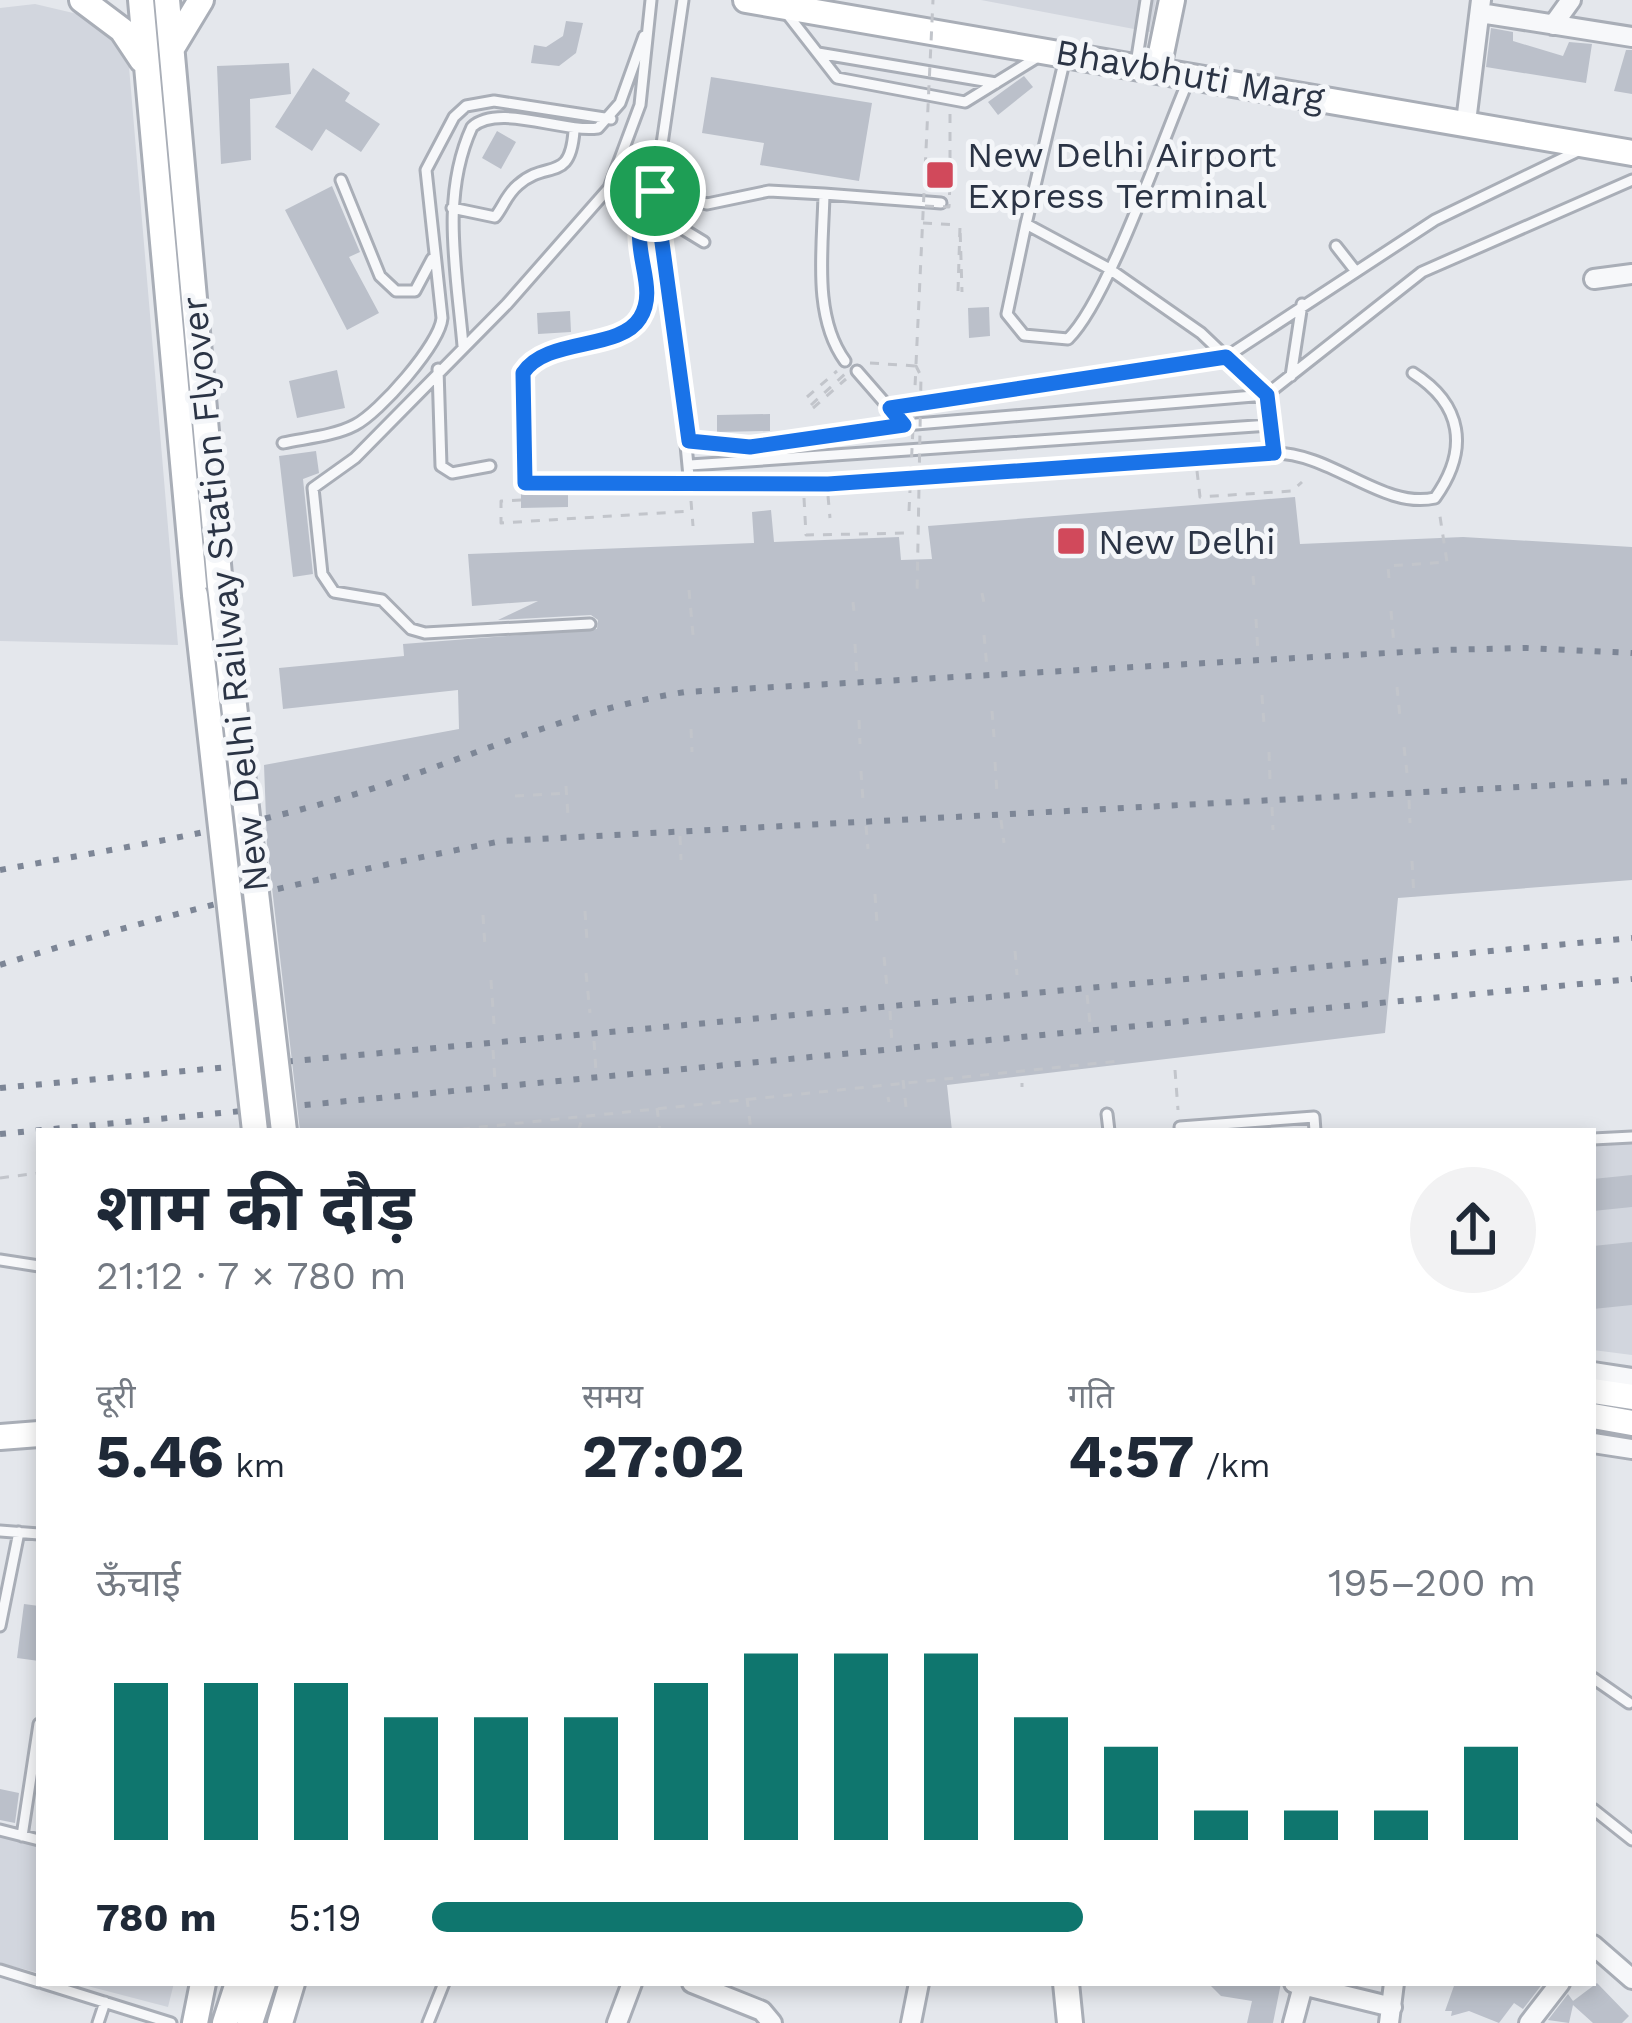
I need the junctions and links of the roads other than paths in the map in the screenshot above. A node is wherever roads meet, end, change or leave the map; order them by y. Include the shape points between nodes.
1 (82, 0) edge
2 (141, 0) edge
3 (167, 0) edge
4 (201, 0) edge
5 (651, 0) edge
6 (683, 0) edge
7 (746, 0) edge
8 (1146, 0) edge
9 (1172, 0) edge
10 (1571, 0) edge
11 (780, 6) junction
12 (1480, 7) edge
13 (855, 9) edge
14 (1553, 25) junction
15 (646, 32) junction
16 (1632, 37) edge
17 (1057, 51) junction
18 (818, 53) junction
19 (169, 56) junction
20 (144, 62) junction
21 (1147, 66) junction
22 (1191, 74) junction
23 (997, 83) junction
24 (611, 119) junction
25 (1466, 122) junction
26 (574, 131) junction
27 (1588, 146) junction
28 (1632, 153) edge
29 (341, 180) dead end
30 (1632, 180) edge
31 (655, 191) junction
32 (824, 194) junction
33 (941, 202) dead end
34 (452, 208) junction
35 (658, 214) junction
36 (1026, 224) junction
37 (704, 242) dead end
38 (1336, 246) dead end
39 (434, 254) junction
40 (1108, 268) junction
41 (1354, 269) junction
42 (1632, 274) edge
43 (1594, 279) dead end
44 (1303, 304) junction
45 (463, 346) junction
46 (1226, 357) junction
47 (437, 369) junction
48 (1413, 374) dead end
49 (1290, 377) junction
50 (1267, 395) junction
51 (890, 408) junction
52 (904, 425) junction
53 (1270, 425) junction
54 (689, 441) junction
55 (283, 443) dead end
56 (1274, 453) junction
57 (690, 465) junction
58 (490, 466) dead end
59 (690, 487) junction
60 (590, 624) dead end
61 (1107, 1114) dead end
62 (1180, 1127) road end
63 (254, 1128) edge
64 (284, 1128) edge
65 (1108, 1128) edge
66 (1315, 1128) edge
67 (1632, 1137) edge
68 (1596, 1139) edge
69 (0, 1260) edge
70 (36, 1266) edge
71 (1596, 1372) edge
72 (1632, 1378) edge
73 (1596, 1391) edge
74 (1632, 1397) edge
75 (1596, 1417) edge
76 (1632, 1423) edge
77 (36, 1434) edge
78 (0, 1437) edge
79 (1596, 1443) edge
80 (1632, 1449) edge
81 (0, 1450) edge
82 (36, 1451) edge
83 (0, 1531) edge
84 (19, 1532) junction
85 (36, 1534) edge
86 (0, 1626) edge
87 (1596, 1680) edge
88 (1629, 1703) edge
89 (36, 1744) edge
90 (1596, 1811) edge
91 (0, 1830) edge
92 (22, 1836) junction
93 (36, 1839) edge
94 (1632, 1840) edge
95 (1596, 1949) edge
96 (0, 1970) edge
97 (1632, 1979) edge
98 (36, 1981) edge
99 (54, 1986) edge
100 (202, 1986) edge
101 (237, 1986) edge
102 (262, 1986) edge
103 (291, 1986) edge
104 (443, 1986) edge
105 (631, 1986) edge
106 (697, 1986) edge
107 (918, 1986) edge
108 (1066, 1986) edge
109 (1299, 1986) edge
110 (1302, 1986) edge
111 (1558, 1986) edge
112 (105, 2002) junction
113 (748, 2015) edge
114 (1390, 2015) edge
115 (98, 2023) edge
116 (171, 2023) edge
117 (194, 2023) edge
118 (225, 2023) edge
119 (250, 2023) edge
120 (280, 2023) edge
121 (428, 2023) edge
122 (617, 2023) edge
123 (772, 2023) edge
124 (910, 2023) edge
125 (1070, 2023) edge
126 (1293, 2023) edge
127 (1529, 2023) edge

1 - 20 main road via 122,30
2 - 20 main road, New Delhi Railway Station Flyover
3 - 19 main road, New Delhi Railway Station Flyover
4 - 19 main road
5 - 15 lane
6 - 31 lane
7 - 11 main road, Bhavbhuti Marg
8 - 21 lane
9 - 21 main road
10 - 14 street
11 - 13 main road, Bhavbhuti Marg
11 - 18 lane
12 - 14 street
12 - 25 street
13 - 17 main road, Bhavbhuti Marg
14 - 16 street
15 - 24 lane
15 - 45 lane via 640,105 609,188
17 - 21 main road, Bhavbhuti Marg
17 - 23 lane
17 - 36 lane
18 - 23 lane
18 - 23 lane via 847,83 946,101 965,102
19 - 64 main road, New Delhi Railway Station Flyover, bridge
20 - 63 main road, New Delhi Railway Station Flyover, bridge
21 - 22 main road, Bhavbhuti Marg
22 - 25 main road, Bhavbhuti Marg
22 - 40 lane
24 - 26 lane
24 - 39 lane via 494,101 466,106 426,170
25 - 27 main road, Bhavbhuti Marg
26 - 34 lane via 566,165 519,184 495,217
26 - 34 lane via 481,119 461,150
27 - 28 main road, Bhavbhuti Marg
27 - 41 lane
29 - 39 lane via 380,276 396,291 415,291
30 - 49 lane via 1422,272
31 - 32 lane via 707,204 769,191
31 - 35 lane
31 - 59 lane via 640,209 636,236 646,297 640,318 625,331 529,363 520,388 521,473 533,486
32 - 33 lane
32 - 51 lane via 834,346
34 - 45 lane
35 - 37 lane
35 - 54 lane
36 - 40 lane
36 - 40 lane via 1006,297 1007,314 1024,335 1068,339
38 - 41 lane
39 - 55 lane via 437,339 368,417
40 - 46 lane
41 - 44 lane
42 - 43 street
44 - 46 lane
44 - 49 lane
45 - 47 lane
46 - 50 lane
46 - 51 lane
47 - 58 lane via 441,466 452,473
47 - 60 lane via 355,458 313,488 326,586 382,600 425,634
48 - 56 lane via 1455,410 1457,430 1436,498 1415,502 1300,453
49 - 50 lane
50 - 52 lane
50 - 53 lane
51 - 52 lane
52 - 54 lane via 750,447
53 - 56 lane
53 - 57 lane
54 - 57 lane
56 - 59 lane
57 - 59 lane
61 - 65 lane
62 - 66 lane via 1314,1117
67 - 68 lane
69 - 70 lane
71 - 72 street
73 - 74 main road
75 - 76 main road
77 - 78 main road
79 - 80 street
81 - 82 main road
83 - 84 lane
84 - 85 lane
84 - 86 lane
87 - 88 lane
89 - 92 lane
90 - 94 lane
91 - 92 lane
92 - 93 lane
95 - 97 street
96 - 98 lane
99 - 112 lane
100 - 117 main road
101 - 118 main road
102 - 119 main road
103 - 120 main road
104 - 121 lane
105 - 122 street
106 - 113 street
107 - 124 street
108 - 125 main road
109 - 126 street
110 - 114 street
111 - 127 street
112 - 115 lane
112 - 116 lane
113 - 123 street

